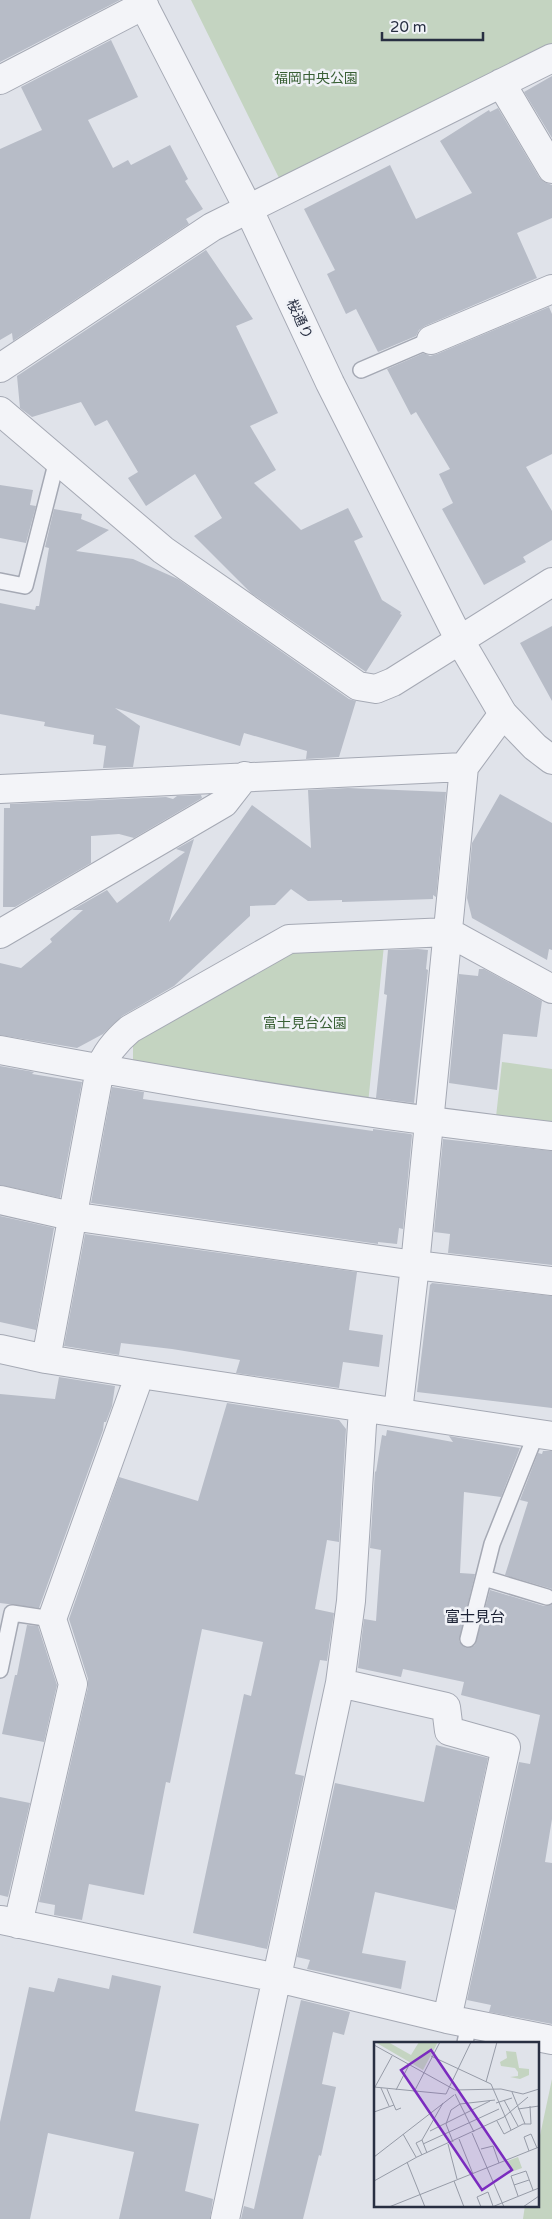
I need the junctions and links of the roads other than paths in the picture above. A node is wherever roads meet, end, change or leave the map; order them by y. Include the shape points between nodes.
1 (142, 3) edge
2 (552, 58) edge
3 (0, 80) edge
4 (501, 83) junction
5 (552, 169) edge
6 (249, 210) junction
7 (552, 289) edge
8 (431, 340) joint
9 (0, 368) edge
10 (361, 370) dead end
11 (0, 412) edge
12 (56, 460) junction
13 (0, 581) edge
14 (552, 582) edge
15 (459, 639) junction
16 (503, 714) junction
17 (552, 760) edge
18 (464, 767) junction
19 (245, 776) junction
20 (0, 788) edge
21 (448, 932) junction
22 (0, 934) edge
23 (552, 989) edge
24 (0, 1050) edge
25 (100, 1069) junction
26 (429, 1122) junction
27 (552, 1136) edge
28 (0, 1200) edge
29 (71, 1216) junction
30 (415, 1265) junction
31 (552, 1281) edge
32 (0, 1349) edge
33 (46, 1359) junction
34 (140, 1374) junction
35 (363, 1408) junction
36 (398, 1412) junction
37 (544, 1435) edge
38 (484, 1578) junction
39 (546, 1596) dead end
40 (52, 1619) junction
41 (468, 1639) dead end
42 (0, 1670) edge
43 (340, 1683) junction
44 (9, 1922) edge
45 (277, 1978) junction
46 (460, 2028) edge
47 (552, 2040) edge
48 (225, 2219) edge

1 - 3 street
1 - 6 street, 桜通り
2 - 4 street
4 - 5 street
4 - 6 street
6 - 9 street via 212,227
6 - 15 street, 桜通り via 330,383
7 - 8 street
8 - 10 lane
11 - 12 street
12 - 13 lane via 25,586
12 - 15 street via 163,550 358,686 376,689 394,682
14 - 15 street
15 - 16 street, 桜通り
16 - 17 street, 桜通り
16 - 18 street
18 - 19 street
18 - 21 street
19 - 20 street
19 - 22 street via 224,803
21 - 23 street
21 - 25 street via 289,939 130,1029 117,1040
21 - 26 street
24 - 25 street
25 - 26 street
25 - 29 street
26 - 27 street
26 - 30 street
28 - 29 street
29 - 30 street
29 - 33 street
30 - 31 street
30 - 36 street
32 - 33 street
33 - 34 street
34 - 35 street
34 - 40 street
35 - 36 street
35 - 43 street via 352,1601
36 - 37 street
37 - 38 lane via 492,1544
38 - 39 lane
38 - 41 lane
40 - 42 lane via 12,1613
40 - 44 street via 73,1684
43 - 45 street
43 - 46 street via 446,1707 449,1731 506,1747
44 - 45 street
45 - 46 street
45 - 48 street
46 - 47 street

